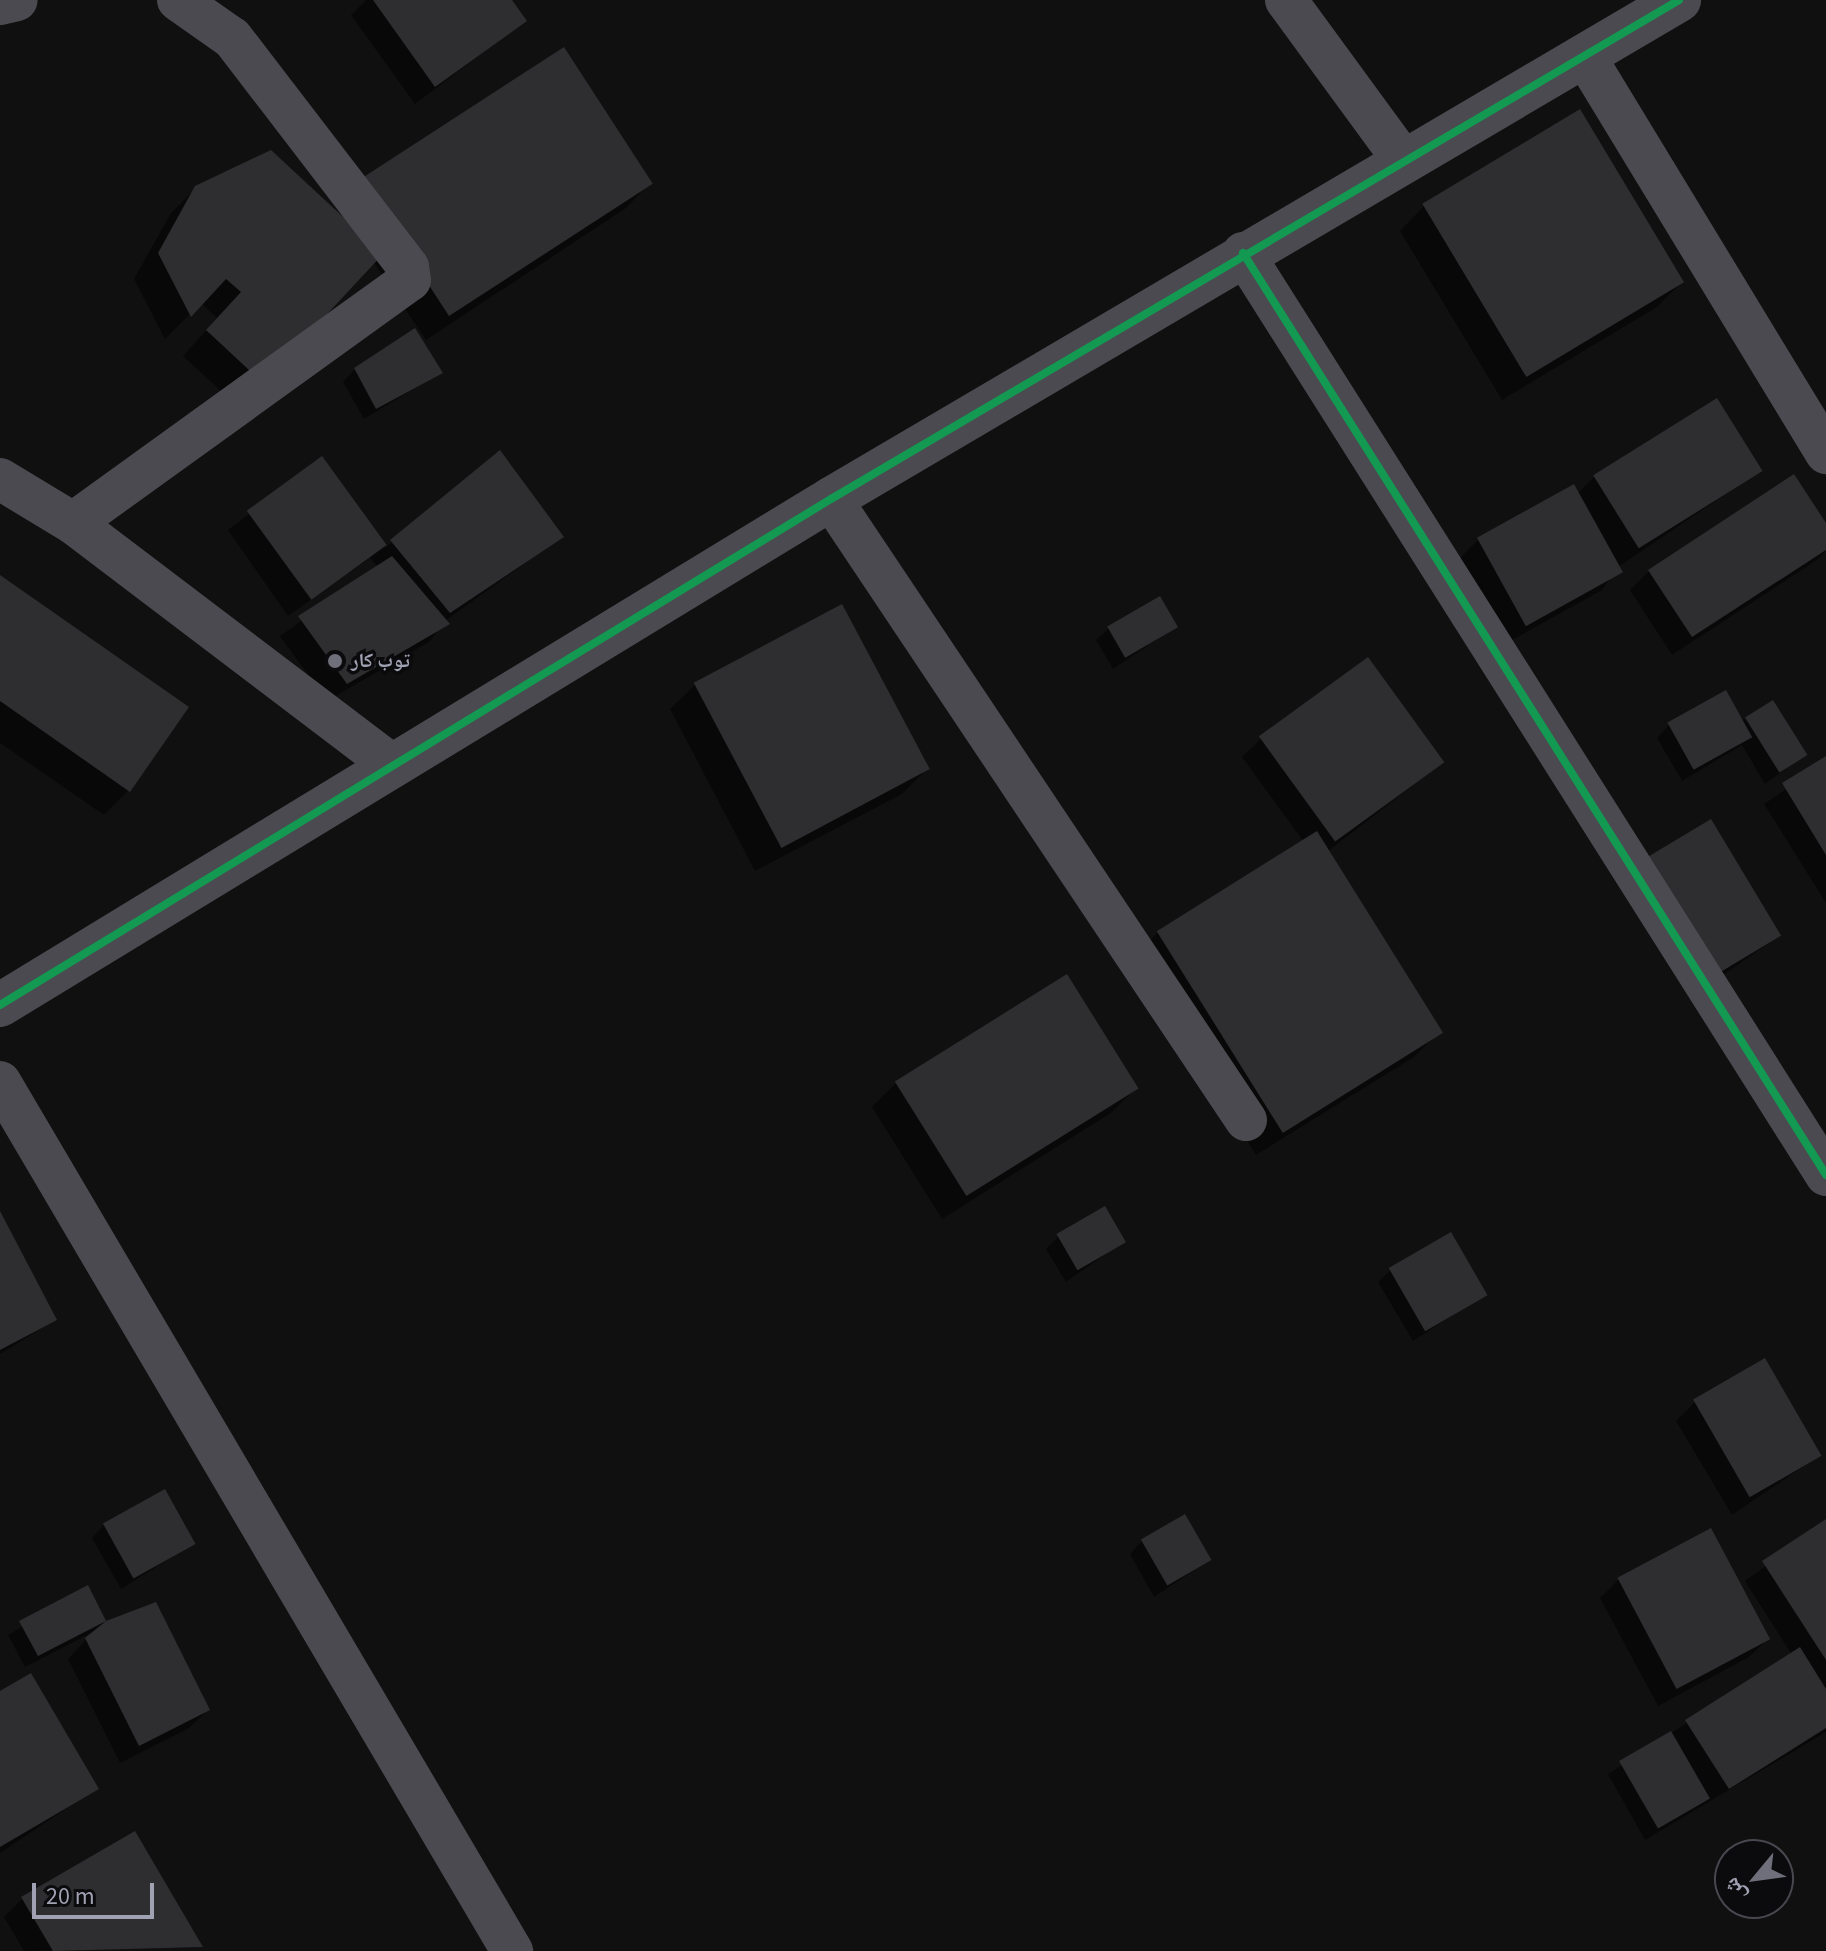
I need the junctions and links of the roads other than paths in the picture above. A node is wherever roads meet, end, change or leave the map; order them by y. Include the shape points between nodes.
1 (17, 0) edge
2 (178, 0) edge
3 (1286, 0) edge
4 (1679, 0) edge
5 (0, 4) edge
6 (1584, 55) junction
7 (1403, 160) junction
8 (1243, 253) junction
9 (1826, 453) edge
10 (0, 479) edge
11 (831, 499) junction
12 (73, 523) junction
13 (393, 766) junction
14 (0, 1005) edge
15 (0, 1082) edge
16 (1246, 1120) dead end
17 (1826, 1175) edge
18 (512, 1951) edge

1 - 5 street
2 - 12 street via 232,38 408,267 410,280
3 - 7 street
4 - 6 street
6 - 7 street
6 - 9 street
7 - 8 street
8 - 11 street
8 - 17 street
10 - 12 street
11 - 13 street
11 - 16 street
12 - 13 street
13 - 14 street
15 - 18 street

